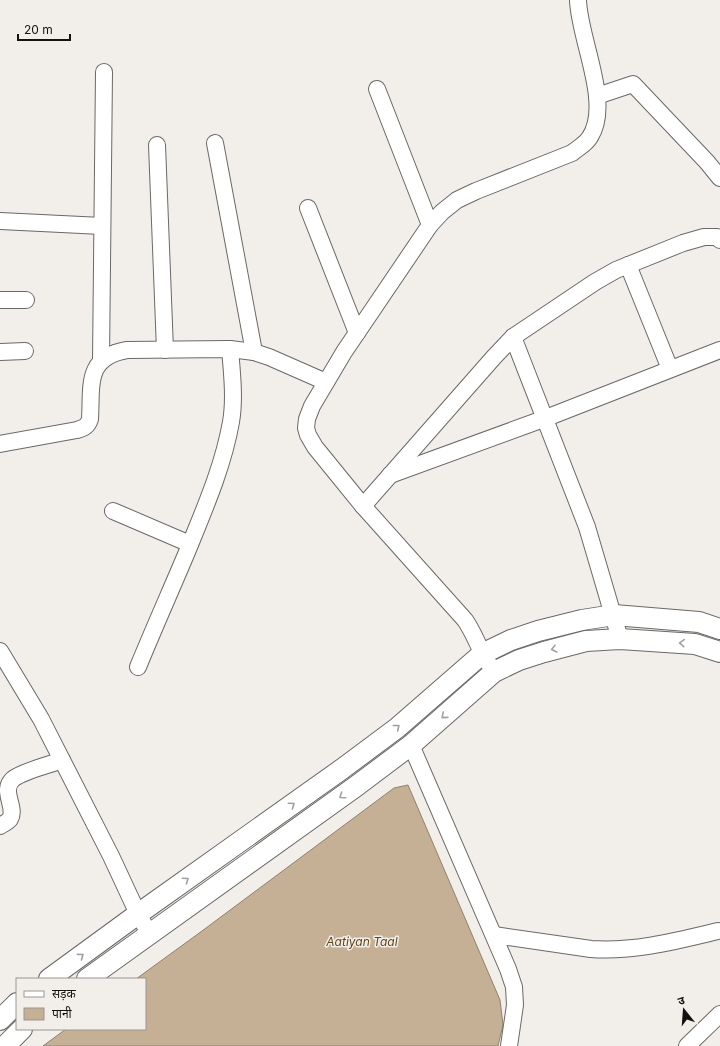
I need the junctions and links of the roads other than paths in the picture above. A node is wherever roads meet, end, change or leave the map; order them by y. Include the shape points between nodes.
1 (578, 0) edge
2 (104, 72) dead end
3 (377, 89) dead end
4 (597, 96) junction
5 (215, 143) dead end
6 (157, 145) dead end
7 (720, 178) edge
8 (308, 208) dead end
9 (0, 221) edge
10 (430, 225) junction
11 (102, 226) junction
12 (720, 240) edge
13 (628, 265) junction
14 (0, 300) edge
15 (26, 300) dead end
16 (356, 333) junction
17 (513, 337) junction
18 (230, 349) junction
19 (165, 350) junction
20 (720, 350) edge
21 (25, 351) dead end
22 (0, 352) edge
23 (254, 352) junction
24 (101, 361) junction
25 (670, 369) junction
26 (326, 382) junction
27 (546, 418) junction
28 (0, 444) edge
29 (388, 476) junction
30 (363, 506) junction
31 (113, 511) dead end
32 (190, 544) junction
33 (614, 615) junction
34 (720, 629) edge
35 (620, 639) junction
36 (0, 651) edge
37 (720, 652) edge
38 (482, 654) junction
39 (138, 667) dead end
40 (494, 672) junction
41 (411, 745) junction
42 (62, 760) junction
43 (0, 826) edge
44 (138, 914) junction
45 (718, 931) dead end
46 (149, 933) junction
47 (494, 935) junction
48 (50, 978) edge
49 (88, 978) edge
50 (16, 1004) edge
51 (720, 1014) edge
52 (0, 1020) edge
53 (21, 1030) edge
54 (5, 1046) edge
55 (509, 1046) edge
56 (687, 1046) edge

1 - 4 street
2 - 11 street
3 - 10 street
4 - 7 street via 633,84
4 - 10 street via 598,117 590,138 583,145 572,153 457,200
5 - 23 street
6 - 19 street
8 - 16 street
9 - 11 street
10 - 16 street
11 - 24 street
12 - 13 street via 716,237 704,237
13 - 17 street via 594,282
13 - 25 street
14 - 15 street
16 - 26 street
17 - 27 street
17 - 29 street
18 - 19 street
18 - 23 street
18 - 32 street via 233,398 231,422 220,464
19 - 24 street via 117,351
20 - 25 street
21 - 22 street
23 - 26 street
24 - 28 street via 93,374 90,419 84,428
25 - 27 street
26 - 30 street via 307,419 308,435
27 - 29 street
27 - 33 street via 587,527
29 - 30 street
30 - 38 street via 465,620
31 - 32 street
32 - 39 street
33 - 34 street via 699,622
33 - 35 street
33 - 38 street via 538,631
37 -> 35 street via 695,644
35 -> 40 street via 586,641 519,660
36 - 42 street via 41,719
38 - 40 street
44 -> 38 street via 385,737
40 -> 41 street
41 -> 46 street
41 - 47 street
42 - 43 street via 13,778 6,791 11,818
42 - 44 street
44 - 46 street
48 -> 44 street
45 - 47 street via 620,950 591,950
46 - 49 street
47 - 55 street via 514,987 515,1005
50 - 52 street
51 - 56 street
53 - 54 street

